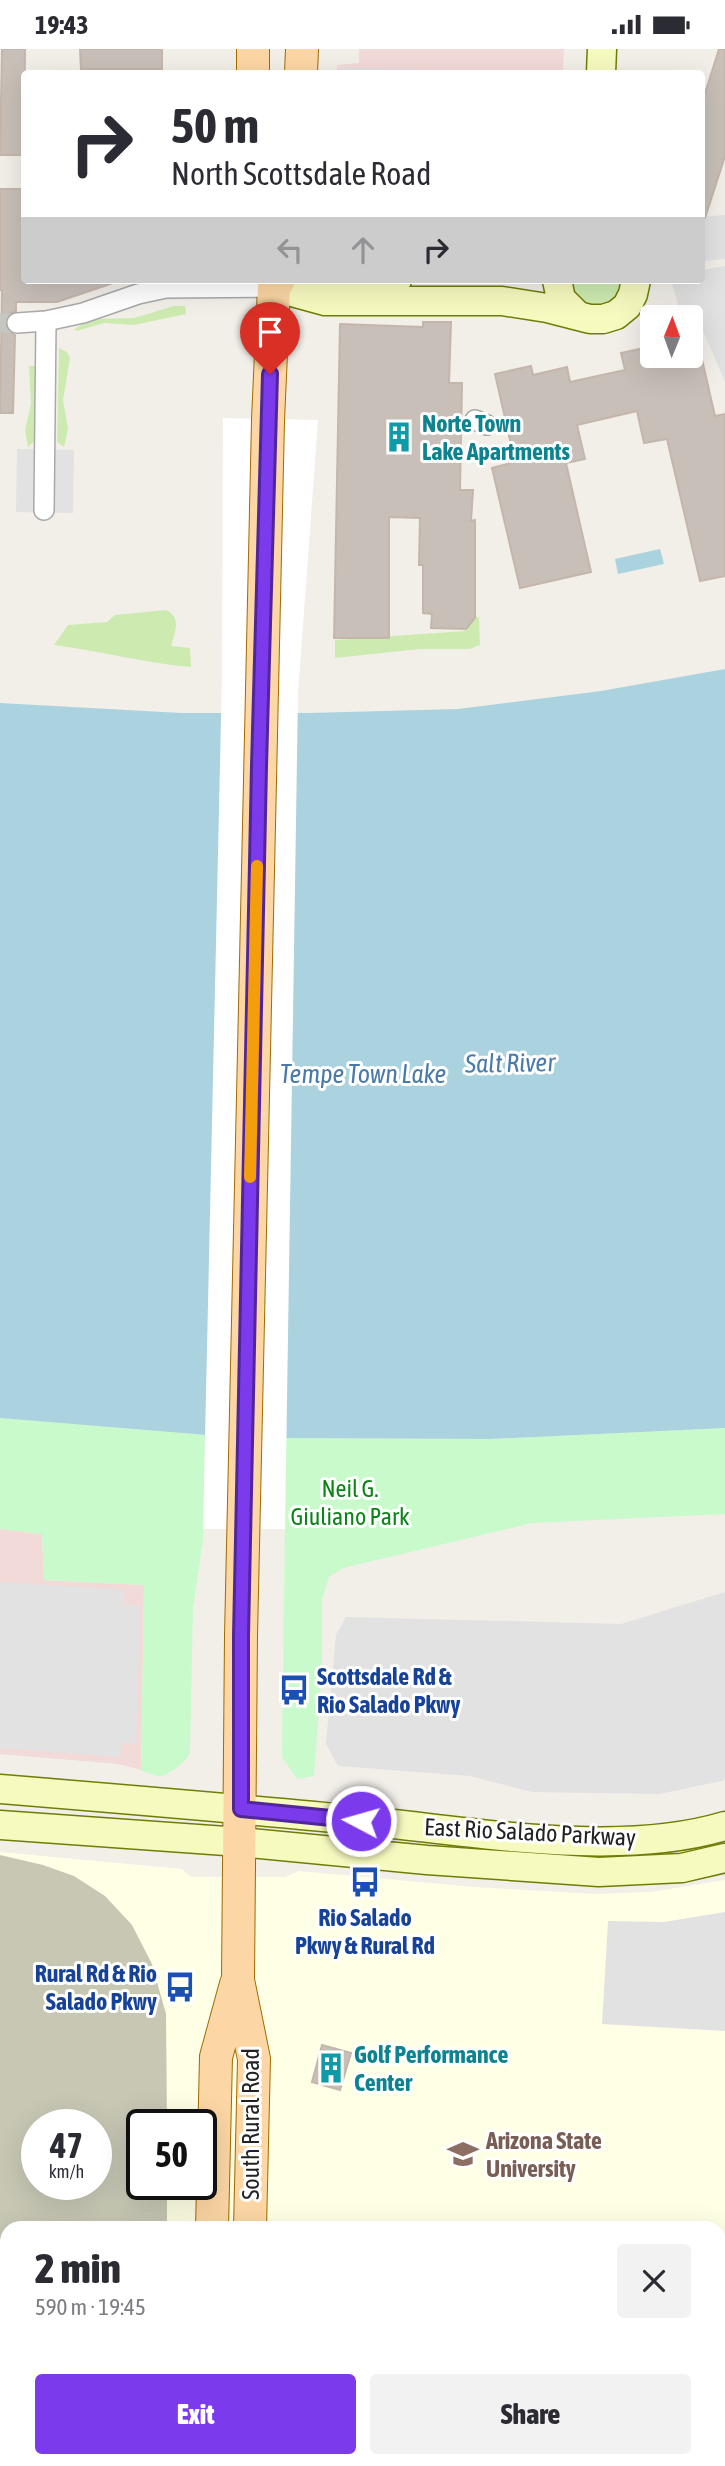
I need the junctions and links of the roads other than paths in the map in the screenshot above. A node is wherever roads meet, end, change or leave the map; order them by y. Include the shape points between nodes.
1 (253, 49) edge
2 (302, 49) edge
3 (602, 49) edge
4 (253, 70) edge
5 (301, 70) edge
6 (600, 70) edge
7 (238, 284) edge
8 (274, 284) edge
9 (279, 284) edge
10 (558, 284) edge
11 (635, 284) edge
12 (577, 315) junction
13 (46, 321) junction
14 (6, 323) tunnel mouth
15 (44, 510) dead end
16 (0, 1789) edge
17 (241, 1809) junction
18 (0, 1825) edge
19 (725, 1826) edge
20 (240, 1842) junction
21 (725, 1858) edge
22 (238, 1980) junction
23 (212, 2221) edge
24 (250, 2221) edge

1 - 4 main road
2 - 5 main road
3 - 6 main road
7 - 13 street via 166,288
8 - 17 main road, South Rural Road via 260,725
9 - 12 main road via 325,301 502,301
10 - 12 main road via 561,299
11 - 12 main road via 634,295 616,315 590,319
13 - 14 street
13 - 15 street
16 - 17 main road, East Rio Salado Parkway
17 - 19 main road, East Rio Salado Parkway via 528,1837 619,1841 696,1835
17 - 20 main road, South Rural Road
18 - 20 main road, East Rio Salado Parkway
20 - 21 main road, East Rio Salado Parkway via 599,1872 682,1868
20 - 22 main road, South Rural Road
22 - 23 main road, South Rural Road via 215,2057
22 - 24 main road, South Rural Road via 254,2059

